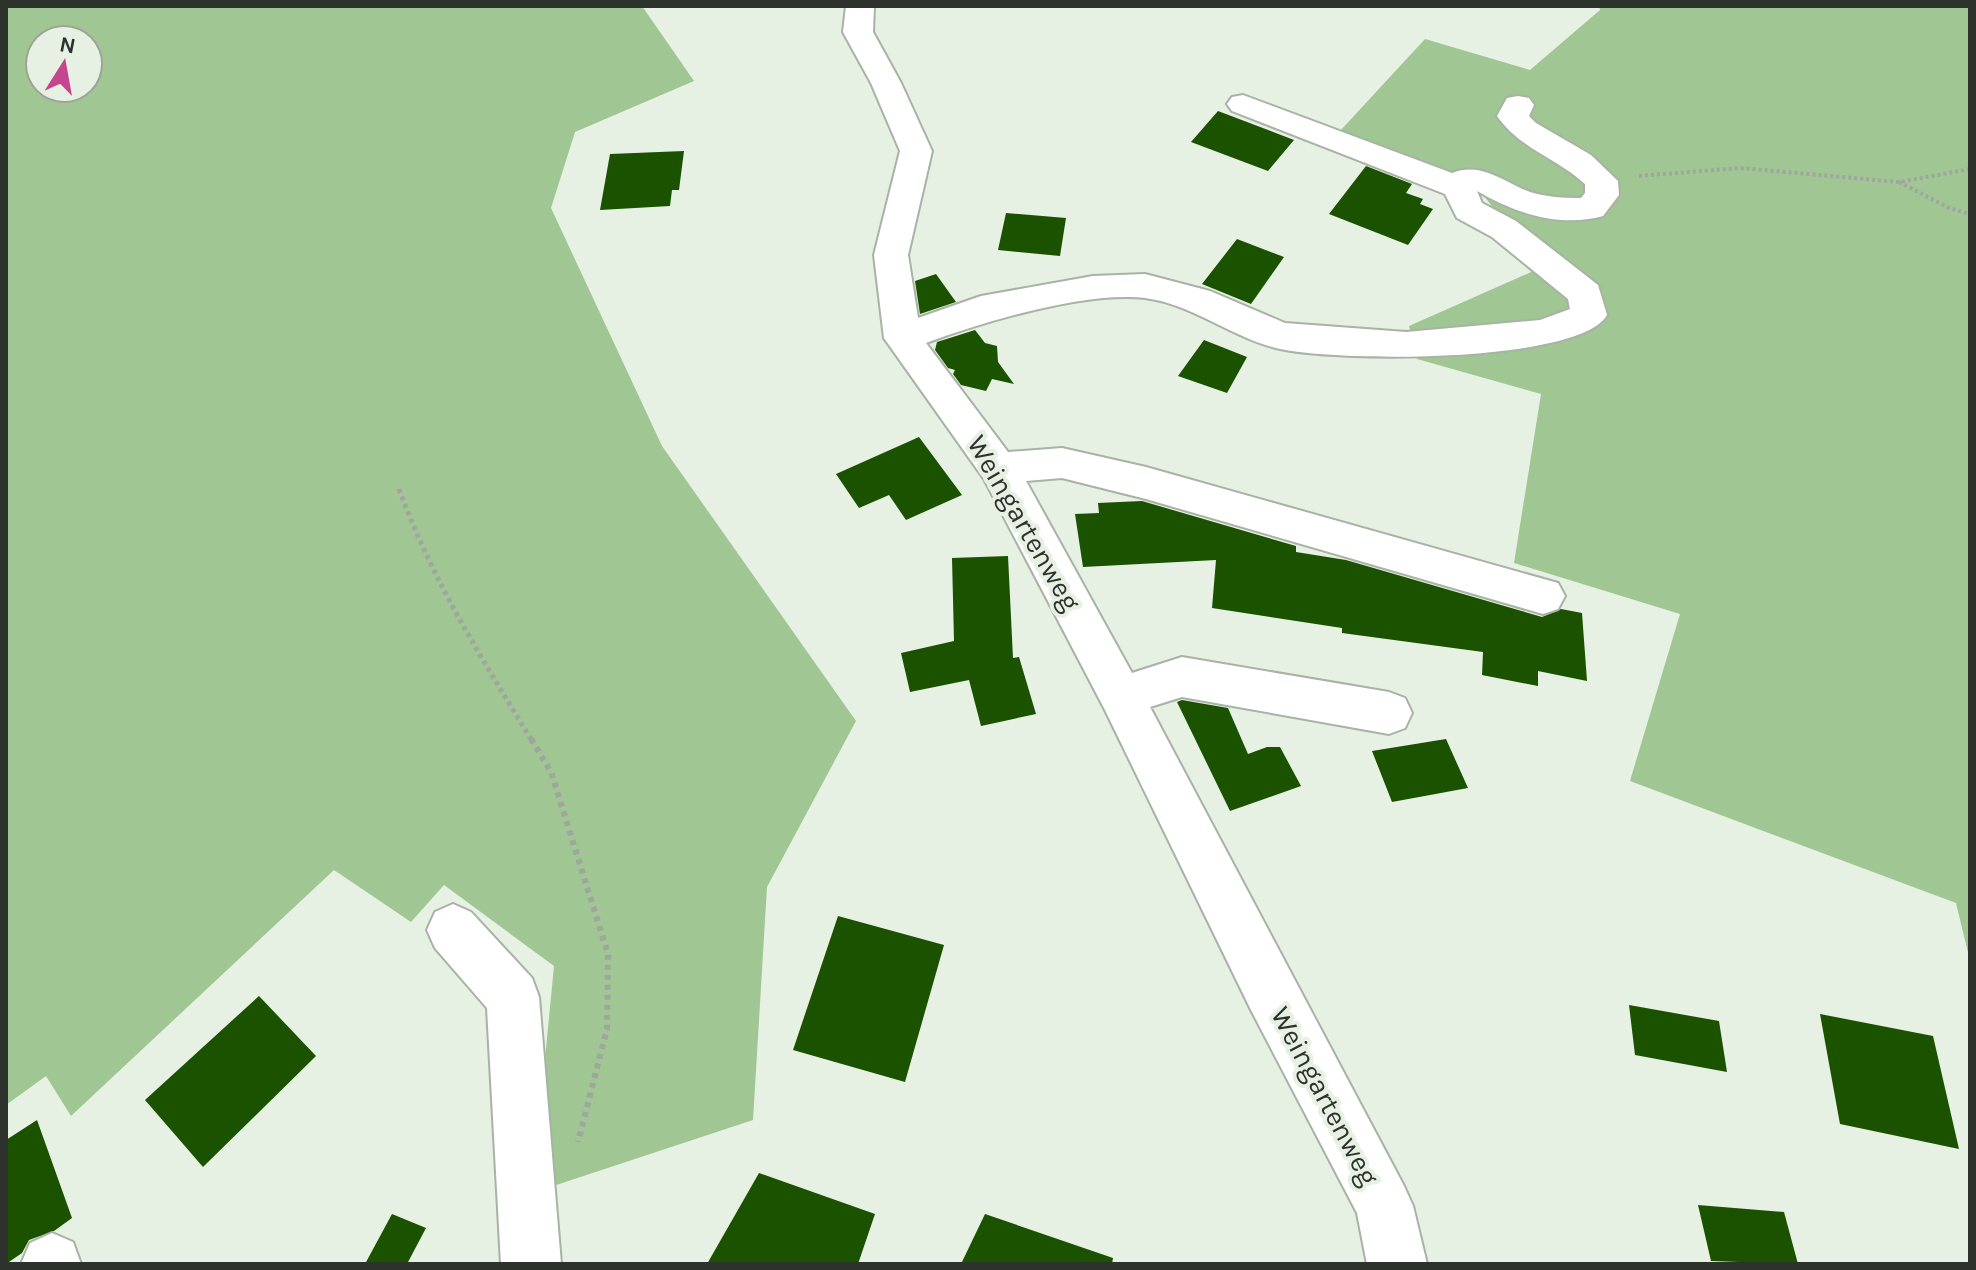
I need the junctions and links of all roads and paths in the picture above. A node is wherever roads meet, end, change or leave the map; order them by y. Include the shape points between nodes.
1 (860, 6) edge
2 (1243, 104) dead end
3 (1518, 105) dead end
4 (1970, 169) edge
5 (1602, 181) junction
6 (1899, 182) junction
7 (1458, 187) junction
8 (1970, 214) edge
9 (902, 338) junction
10 (998, 468) junction
11 (399, 489) dead end
12 (1543, 596) dead end
13 (1121, 696) junction
14 (1389, 713) dead end
15 (453, 930) dead end
16 (578, 1143) dead end
17 (531, 1264) edge
18 (1397, 1264) edge

1 - 9 street via 858,32 916,151 891,255
2 - 7 street
3 - 5 street via 1513,116 1519,127 1574,158
4 - 6 path
5 - 6 path via 1740,168
5 - 7 street via 1602,195 1591,208 1565,211 1511,196 1485,179 1464,179
6 - 8 path
7 - 9 street via 1469,210 1504,229 1585,294 1589,315 1540,333 1406,345 1280,336 1197,300 1145,286 1093,288 981,309
9 - 10 street, Weingartenweg
10 - 12 street via 1062,463
10 - 13 street, Weingartenweg
11 - 16 path via 444,595 551,772 608,954 607,1029
13 - 14 street via 1182,677
13 - 18 street, Weingartenweg via 1384,1206
15 - 17 street via 513,997

